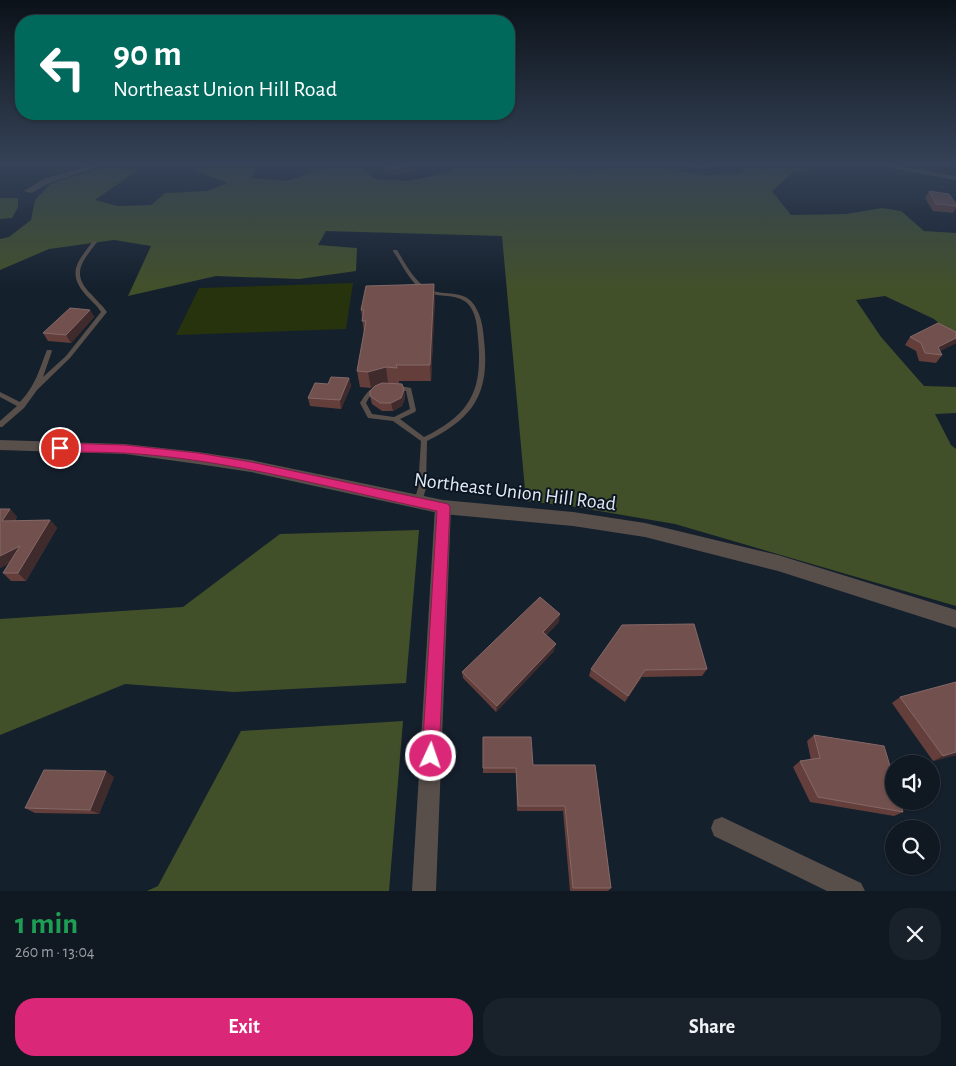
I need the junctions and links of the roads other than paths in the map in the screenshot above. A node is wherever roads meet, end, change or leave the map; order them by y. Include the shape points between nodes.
1 (95, 242) dead end
2 (395, 251) dead end
3 (49, 351) dead end
4 (36, 388) junction
5 (0, 394) edge
6 (22, 406) junction
7 (395, 419) junction
8 (0, 425) edge
9 (424, 440) junction
10 (0, 446) edge
11 (418, 502) junction
12 (443, 507) junction
13 (956, 619) edge
14 (722, 828) dead end
15 (424, 891) edge
16 (853, 891) edge

1 - 4 lane via 78,265 76,275 77,282 104,312 68,357
2 - 9 lane via 423,289 467,300 478,315 481,362 476,395 452,424
3 - 4 lane
4 - 6 lane
5 - 6 lane
6 - 8 lane
7 - 7 lane via 370,416 363,403 369,393 384,385 408,389 413,410
7 - 9 lane
9 - 11 lane via 422,488
10 - 11 street, Northeast Union Hill Road via 125,449 198,458 251,466
11 - 12 street, Northeast Union Hill Road
12 - 13 street, Northeast Union Hill Road via 573,519 645,530 778,564
12 - 15 street
14 - 16 street

